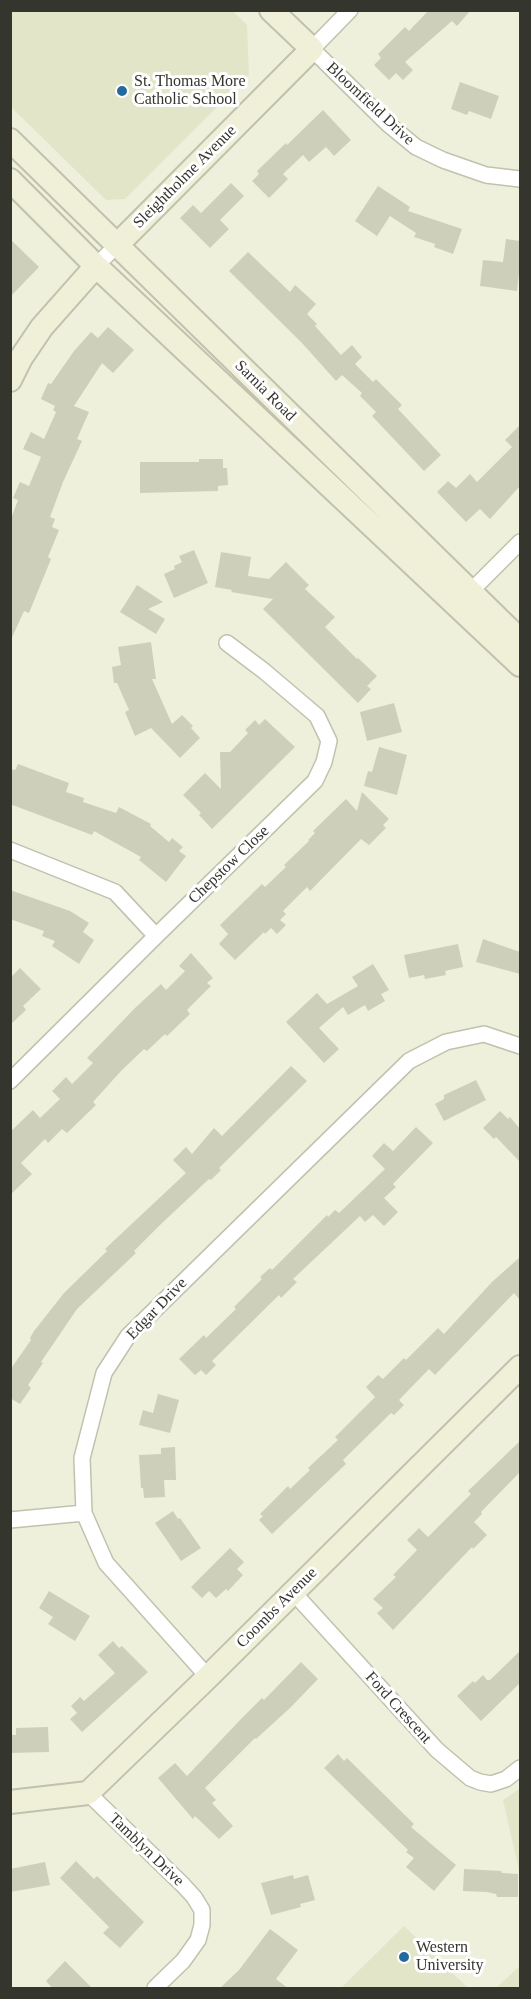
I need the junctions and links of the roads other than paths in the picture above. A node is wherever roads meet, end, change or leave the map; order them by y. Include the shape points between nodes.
1 (271, 10) edge
2 (350, 10) edge
3 (312, 49) junction
4 (10, 140) edge
5 (520, 179) edge
6 (10, 180) edge
7 (117, 245) junction
8 (96, 266) junction
9 (10, 380) edge
10 (520, 542) edge
11 (464, 598) junction
12 (520, 640) edge
13 (227, 643) dead end
14 (520, 665) edge
15 (10, 850) edge
16 (156, 936) junction
17 (520, 1046) edge
18 (10, 1081) edge
19 (520, 1367) edge
20 (84, 1513) junction
21 (10, 1520) edge
22 (293, 1592) junction
23 (208, 1677) junction
24 (520, 1768) edge
25 (88, 1793) junction
26 (10, 1802) edge
27 (155, 1989) edge

1 - 3 main road, Bloomfield Drive
2 - 3 street, Sleightholme Avenue
3 - 5 street, Bloomfield Drive via 416,147 486,175
3 - 7 main road, Sleightholme Avenue
4 - 7 main road, Sarnia Road
6 - 8 main road, Sarnia Road
7 - 8 street, Sleightholme Avenue
7 - 11 main road, Sarnia Road
8 - 9 main road via 42,327
8 - 11 main road, Sarnia Road
10 - 11 street
11 - 12 main road, Sarnia Road
11 - 14 main road, Sarnia Road
13 - 16 street, Chepstow Close via 316,716 329,741 324,762 315,781
15 - 16 street via 116,892
16 - 18 street, Chepstow Close
17 - 20 street, Edgar Drive via 484,1034 446,1042 408,1061 128,1336 104,1373 94,1407 82,1458
19 - 22 main road, Coombs Avenue
20 - 21 street
20 - 23 street, Edgar Drive via 106,1563
22 - 23 main road, Coombs Avenue
22 - 24 street, Ford Crescent via 437,1750 470,1778 491,1784
23 - 25 main road, Coombs Avenue
25 - 26 main road
25 - 27 street, Tamblyn Drive via 183,1885 202,1910 198,1940

